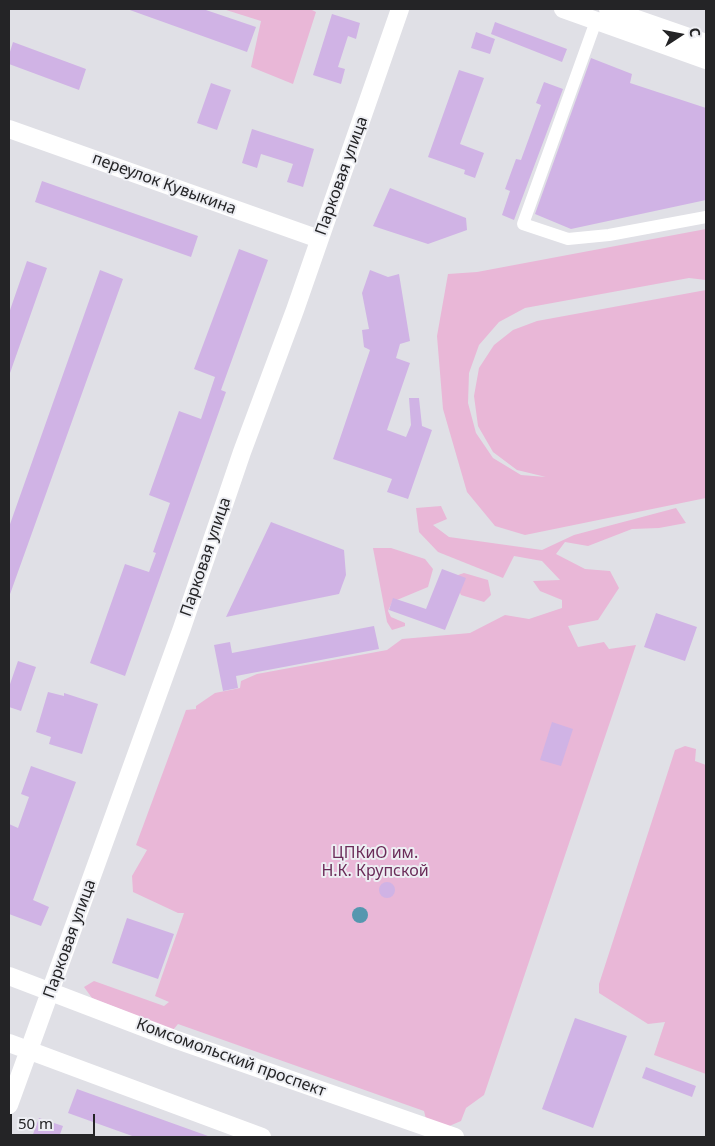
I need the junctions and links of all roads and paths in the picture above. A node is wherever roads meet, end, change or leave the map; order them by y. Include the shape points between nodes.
1 (400, 9) edge
2 (563, 9) edge
3 (602, 15) edge
4 (706, 43) edge
5 (706, 60) edge
6 (9, 129) edge
7 (706, 217) edge
8 (319, 239) junction
9 (9, 976) edge
10 (51, 991) junction
11 (9, 1044) edge
12 (29, 1050) junction
13 (9, 1105) edge
14 (262, 1137) edge
15 (455, 1137) edge

1 - 8 main road, Парковая улица
2 - 3 main road
3 - 4 main road
3 - 5 main road
3 - 7 street via 523,224 568,240
6 - 8 main road, переулок Кувыкина
8 - 10 main road, Парковая улица
9 - 10 main road, Комсомольский проспект
10 - 12 main road, Парковая улица
10 - 15 main road, Комсомольский проспект via 174,1039
11 - 12 main road
12 - 13 main road, Парковая улица
12 - 14 main road

